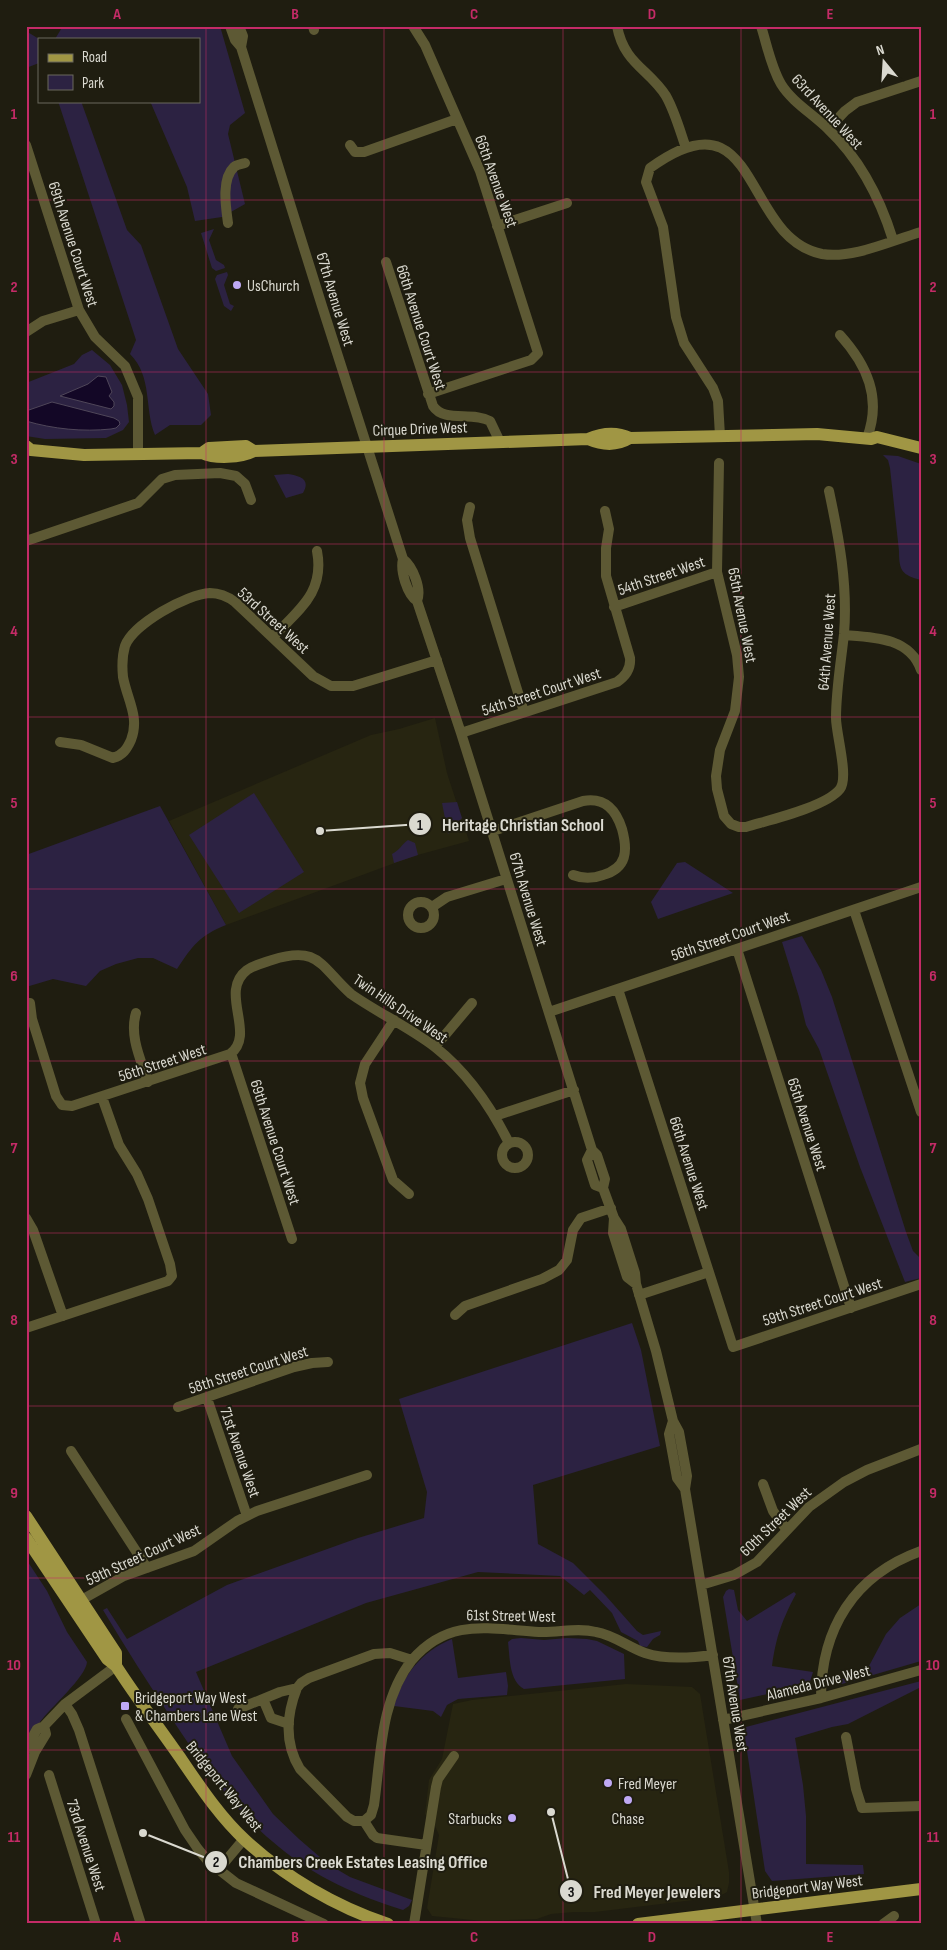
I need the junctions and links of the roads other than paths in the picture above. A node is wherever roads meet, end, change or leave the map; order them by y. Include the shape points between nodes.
1 (230, 26) edge
2 (240, 26) edge
3 (413, 26) edge
4 (617, 26) edge
5 (761, 26) edge
6 (242, 47) junction
7 (921, 81) edge
8 (457, 119) junction
9 (828, 129) junction
10 (26, 145) edge
11 (350, 145) dead end
12 (686, 148) junction
13 (245, 163) dead end
14 (567, 203) dead end
15 (228, 223) dead end
16 (497, 226) junction
17 (921, 232) edge
18 (893, 240) junction
19 (386, 262) dead end
20 (79, 310) junction
21 (26, 332) edge
22 (840, 335) dead end
23 (428, 394) junction
24 (720, 436) junction
25 (869, 438) junction
26 (500, 442) junction
27 (367, 447) junction
28 (921, 448) edge
29 (28, 450) edge
30 (138, 455) junction
31 (921, 455) edge
32 (719, 463) dead end
33 (829, 491) dead end
34 (251, 500) dead end
35 (470, 507) dead end
36 (605, 511) dead end
37 (26, 542) edge
38 (317, 551) dead end
39 (717, 572) junction
40 (614, 607) junction
41 (844, 635) junction
42 (273, 637) junction
43 (437, 660) junction
44 (921, 670) edge
45 (524, 712) junction
46 (462, 732) junction
47 (60, 742) dead end
48 (836, 793) joint
49 (492, 831) junction
50 (573, 875) dead end
51 (506, 879) junction
52 (921, 887) edge
53 (432, 907) dead end
54 (854, 910) junction
55 (737, 949) junction
56 (618, 989) junction
57 (30, 1003) dead end
58 (472, 1003) dead end
59 (549, 1012) junction
60 (136, 1013) dead end
61 (394, 1020) junction
62 (435, 1048) junction
63 (231, 1053) junction
64 (148, 1082) junction
65 (574, 1090) junction
66 (102, 1097) junction
67 (921, 1112) edge
68 (495, 1116) junction
69 (509, 1144) dead end
70 (409, 1194) dead end
71 (612, 1213) junction
72 (26, 1218) edge
73 (292, 1239) dead end
74 (710, 1272) junction
75 (921, 1284) edge
76 (639, 1295) junction
77 (851, 1308) junction
78 (455, 1315) dead end
79 (62, 1316) junction
80 (26, 1328) edge
81 (734, 1347) joint
82 (328, 1362) dead end
83 (207, 1398) junction
84 (178, 1407) dead end
85 (921, 1449) edge
86 (71, 1451) dead end
87 (366, 1475) dead end
88 (763, 1484) dead end
89 (26, 1516) edge
90 (247, 1516) junction
91 (786, 1530) junction
92 (26, 1538) edge
93 (921, 1551) edge
94 (146, 1568) junction
95 (701, 1585) junction
96 (76, 1603) junction
97 (713, 1656) junction
98 (412, 1660) junction
99 (116, 1666) junction
100 (921, 1670) edge
101 (297, 1688) junction
102 (821, 1698) junction
103 (263, 1699) junction
104 (65, 1704) junction
105 (238, 1709) dead end
106 (126, 1720) dead end
107 (723, 1720) junction
108 (289, 1724) junction
109 (44, 1726) junction
110 (846, 1737) dead end
111 (26, 1750) edge
112 (454, 1756) dead end
113 (26, 1775) edge
114 (49, 1775) dead end
115 (921, 1806) edge
116 (364, 1821) junction
117 (244, 1839) junction
118 (426, 1845) junction
119 (218, 1870) junction
120 (921, 1889) edge
121 (754, 1909) junction
122 (894, 1916) dead end
123 (96, 1924) edge
124 (141, 1924) edge
125 (324, 1924) edge
126 (388, 1924) edge
127 (414, 1924) edge
128 (638, 1924) edge
129 (757, 1924) edge
130 (883, 1924) edge

1 - 6 street, 67th Avenue West via 235,40
2 - 6 street, 67th Avenue West
3 - 8 street, 66th Avenue West via 425,45
4 - 12 street via 629,56 665,96
5 - 9 street, 63rd Avenue West via 782,85
6 - 27 street, 67th Avenue West
7 - 9 street via 857,102
8 - 11 street via 364,152 355,152
8 - 16 street, 66th Avenue West via 480,171
9 - 18 street, 63rd Avenue West via 867,178 882,207
10 - 20 street, 69th Avenue Court West
12 - 18 street via 701,144 727,151 743,168 783,232 815,252 845,255
12 - 24 street via 650,168 646,182 663,227 679,330 713,388 718,401
13 - 15 street via 234,166 229,173
14 - 16 street
16 - 23 street, 66th Avenue West via 538,352 531,360
17 - 18 street
19 - 23 street, 66th Avenue Court West
20 - 21 street via 43,321
20 - 30 street, 69th Avenue Court West via 95,337 125,366 136,388
22 - 25 street via 862,362 872,394
23 - 26 street, 66th Avenue Court West via 432,406 440,414 477,416 490,421
24 - 25 main road, Cirque Drive West via 817,434
24 - 26 main road, Cirque Drive West via 630,438 621,434 598,434 588,439
25 - 28 main road, Cirque Drive West
25 - 31 main road, Cirque Drive West via 877,444
26 - 27 main road, Cirque Drive West
27 - 30 main road, Cirque Drive West via 254,451 246,446 209,448 202,453
27 - 43 street, 67th Avenue West via 403,559 410,564 420,595 417,601
29 - 30 main road, Cirque Drive West
32 - 39 street, 65th Avenue West
33 - 41 street, 64th Avenue West via 842,555
34 - 37 street via 245,484 236,476 175,475 164,478 135,504
35 - 45 street via 467,520 470,538
36 - 40 street via 609,529 605,567
38 - 42 street via 320,572 316,585 302,606
39 - 40 street, 54th Street West
39 - 48 street, 65th Avenue West via 737,655 739,678 735,711 720,750 716,776 724,816 739,828 746,827 822,803
40 - 45 street, 54th Street Court West via 630,658 627,674 617,682
41 - 44 street via 891,640 914,657
41 - 48 street, 64th Avenue West via 836,715 844,778
42 - 43 street, 53rd Street West via 318,681 338,688 358,685
42 - 47 street, 53rd Street West via 227,596 210,593 186,599 136,630 126,646 123,676 134,712 133,734 126,750 113,758
43 - 46 street, 67th Avenue West
45 - 46 street, 54th Street Court West
46 - 49 street, 67th Avenue West
49 - 50 street via 583,801 602,802 618,817 626,845 624,859 615,870 595,878
49 - 51 street, 67th Avenue West
51 - 53 street via 447,897
51 - 59 street, 67th Avenue West
52 - 54 street, 56th Street Court West
54 - 55 street, 56th Street Court West
54 - 67 street
55 - 56 street, 56th Street Court West
55 - 77 street, 65th Avenue West
56 - 59 street, 56th Street Court West
56 - 74 street, 66th Avenue West
57 - 66 street, 56th Street West via 32,1019 59,1102 64,1106 78,1105
58 - 62 street
59 - 65 street, 67th Avenue West
60 - 64 street via 133,1033
61 - 62 street, Twin Hills Drive West
61 - 63 street, Twin Hills Drive West via 351,994 320,962 307,955 289,955 250,968 238,980 235,991 240,1039
61 - 70 street via 365,1064 360,1083 393,1180
62 - 68 street, Twin Hills Drive West via 466,1077
63 - 64 street, 56th Street West
63 - 73 street, 69th Avenue Court West
64 - 66 street, 56th Street West
65 - 68 street
65 - 71 street, 67th Avenue West via 592,1150 597,1155 605,1179 603,1188
66 - 79 street, 56th Street West via 119,1144 139,1178 157,1223 172,1276 168,1281
68 - 69 street, Twin Hills Drive West
71 - 76 street, 67th Avenue West via 613,1234 627,1277 636,1284
71 - 78 street via 581,1218 574,1230 568,1260 559,1270 465,1306
72 - 79 street
74 - 76 street
74 - 81 street, 66th Avenue West
75 - 77 street, 59th Street Court West
76 - 95 street, 67th Avenue West via 673,1422 681,1439 688,1476 685,1489
77 - 81 street, 59th Street Court West
79 - 80 street
82 - 83 street, 58th Street Court West via 294,1367
83 - 84 street, 58th Street Court West
83 - 90 street, 71st Avenue West
85 - 91 street, 60th Street West via 844,1482 809,1507
86 - 94 street
87 - 90 street, 59th Street Court West
88 - 91 street via 773,1511
89 - 96 main road, Bridgeport Way West
90 - 94 street, 59th Street Court West via 194,1551
91 - 95 street, 60th Street West via 747,1569
92 - 96 main road, Bridgeport Way West
93 - 102 street via 878,1573 848,1604 827,1646
94 - 96 street, 59th Street Court West via 110,1583
95 - 97 street, 67th Avenue West
96 - 99 main road, Bridgeport Way West via 116,1653
97 - 98 street, 61st Street West via 660,1657 593,1631 538,1632 483,1627 444,1635 428,1644
97 - 107 street, 67th Avenue West
98 - 101 street via 374,1654 309,1678
98 - 116 street via 398,1679 389,1701 374,1805 371,1815
99 - 104 street
99 - 117 main road, Bridgeport Way West via 206,1794
100 - 102 street, Alameda Drive West
101 - 103 street
101 - 108 street
102 - 107 street, Alameda Drive West
103 - 105 street
103 - 108 street via 272,1718
104 - 109 street
104 - 124 street via 79,1730
106 - 119 street via 188,1835
107 - 121 street, 67th Avenue West
108 - 116 street via 289,1749 300,1769 347,1817
109 - 111 street via 37,1729
109 - 113 street via 46,1734
110 - 115 street via 862,1808
112 - 118 street via 438,1779
114 - 123 street, 73rd Avenue West
116 - 118 street via 377,1838
117 - 119 street
117 - 126 main road, Bridgeport Way West via 312,1889 345,1907
118 - 127 street
119 - 125 street via 259,1895
120 - 121 main road, Bridgeport Way West
121 - 128 main road, Bridgeport Way West
121 - 129 street, 67th Avenue West
122 - 130 street

